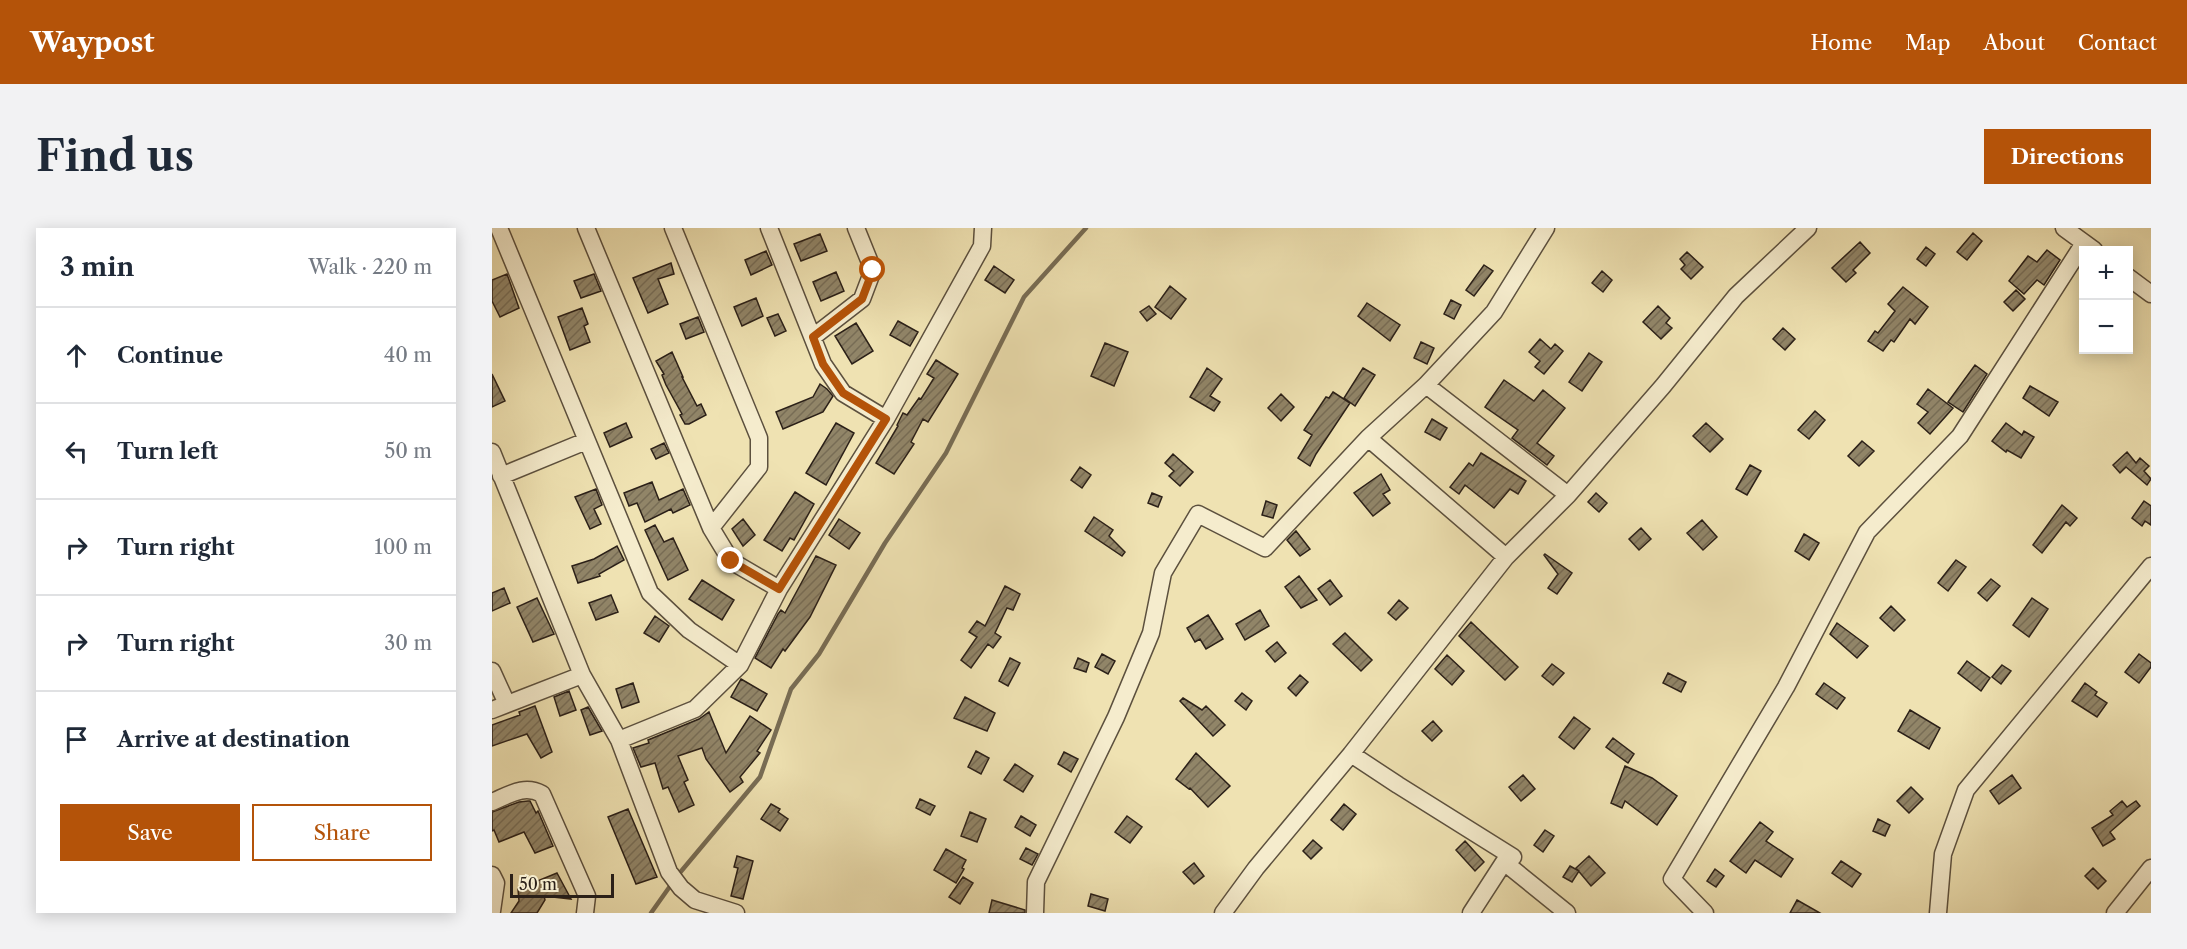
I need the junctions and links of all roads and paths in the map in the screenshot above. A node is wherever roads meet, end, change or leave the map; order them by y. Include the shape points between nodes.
1 (499, 228) edge
2 (586, 228) edge
3 (673, 228) edge
4 (769, 228) edge
5 (856, 228) edge
6 (982, 228) edge
7 (1546, 228) edge
8 (1808, 228) edge
9 (2064, 228) edge
10 (2088, 246) edge
11 (2079, 262) edge
12 (2133, 281) edge
13 (2151, 294) edge
14 (813, 337) junction
15 (1426, 385) junction
16 (886, 419) junction
17 (1368, 438) junction
18 (585, 441) junction
19 (492, 452) edge
20 (501, 476) junction
21 (1568, 495) junction
22 (711, 528) junction
23 (1506, 557) junction
24 (2151, 566) edge
25 (779, 589) junction
26 (740, 665) junction
27 (492, 671) edge
28 (582, 675) junction
29 (500, 707) edge
30 (619, 740) junction
31 (1351, 754) junction
32 (492, 802) edge
33 (1504, 862) junction
34 (2151, 868) edge
35 (492, 875) edge
36 (492, 911) edge
37 (585, 913) edge
38 (736, 913) edge
39 (1035, 913) edge
40 (1223, 913) edge
41 (1471, 913) edge
42 (1567, 913) edge
43 (1705, 913) edge
44 (1938, 913) edge
45 (2115, 913) edge

1 - 18 street
2 - 22 street
3 - 22 street via 759,438 759,467
4 - 14 street
5 - 14 street via 873,270 862,299
6 - 16 street via 982,246
7 - 15 street via 1494,312
8 - 21 street via 1736,296
9 - 10 street
11 - 43 street via 1960,436 1867,532 1786,687 1672,879
12 - 13 street
14 - 16 street via 823,364 843,393
15 - 17 street
15 - 21 street
16 - 25 street
17 - 23 street
17 - 39 street via 1265,548 1198,514 1163,573 1151,633 1116,717 1036,882
18 - 20 street
18 - 26 street via 650,593 688,630
19 - 20 street
20 - 28 street
21 - 23 street
22 - 25 street via 731,561
23 - 31 street
24 - 44 street via 1966,790 1943,854
25 - 26 street
26 - 30 street via 695,709
27 - 29 street
28 - 29 street
28 - 30 street
30 - 38 street via 669,872 695,900
31 - 33 street via 1513,856
31 - 40 street
32 - 37 street via 521,789 542,794 587,896
33 - 41 street
33 - 42 street
34 - 45 street
35 - 36 street via 496,883

